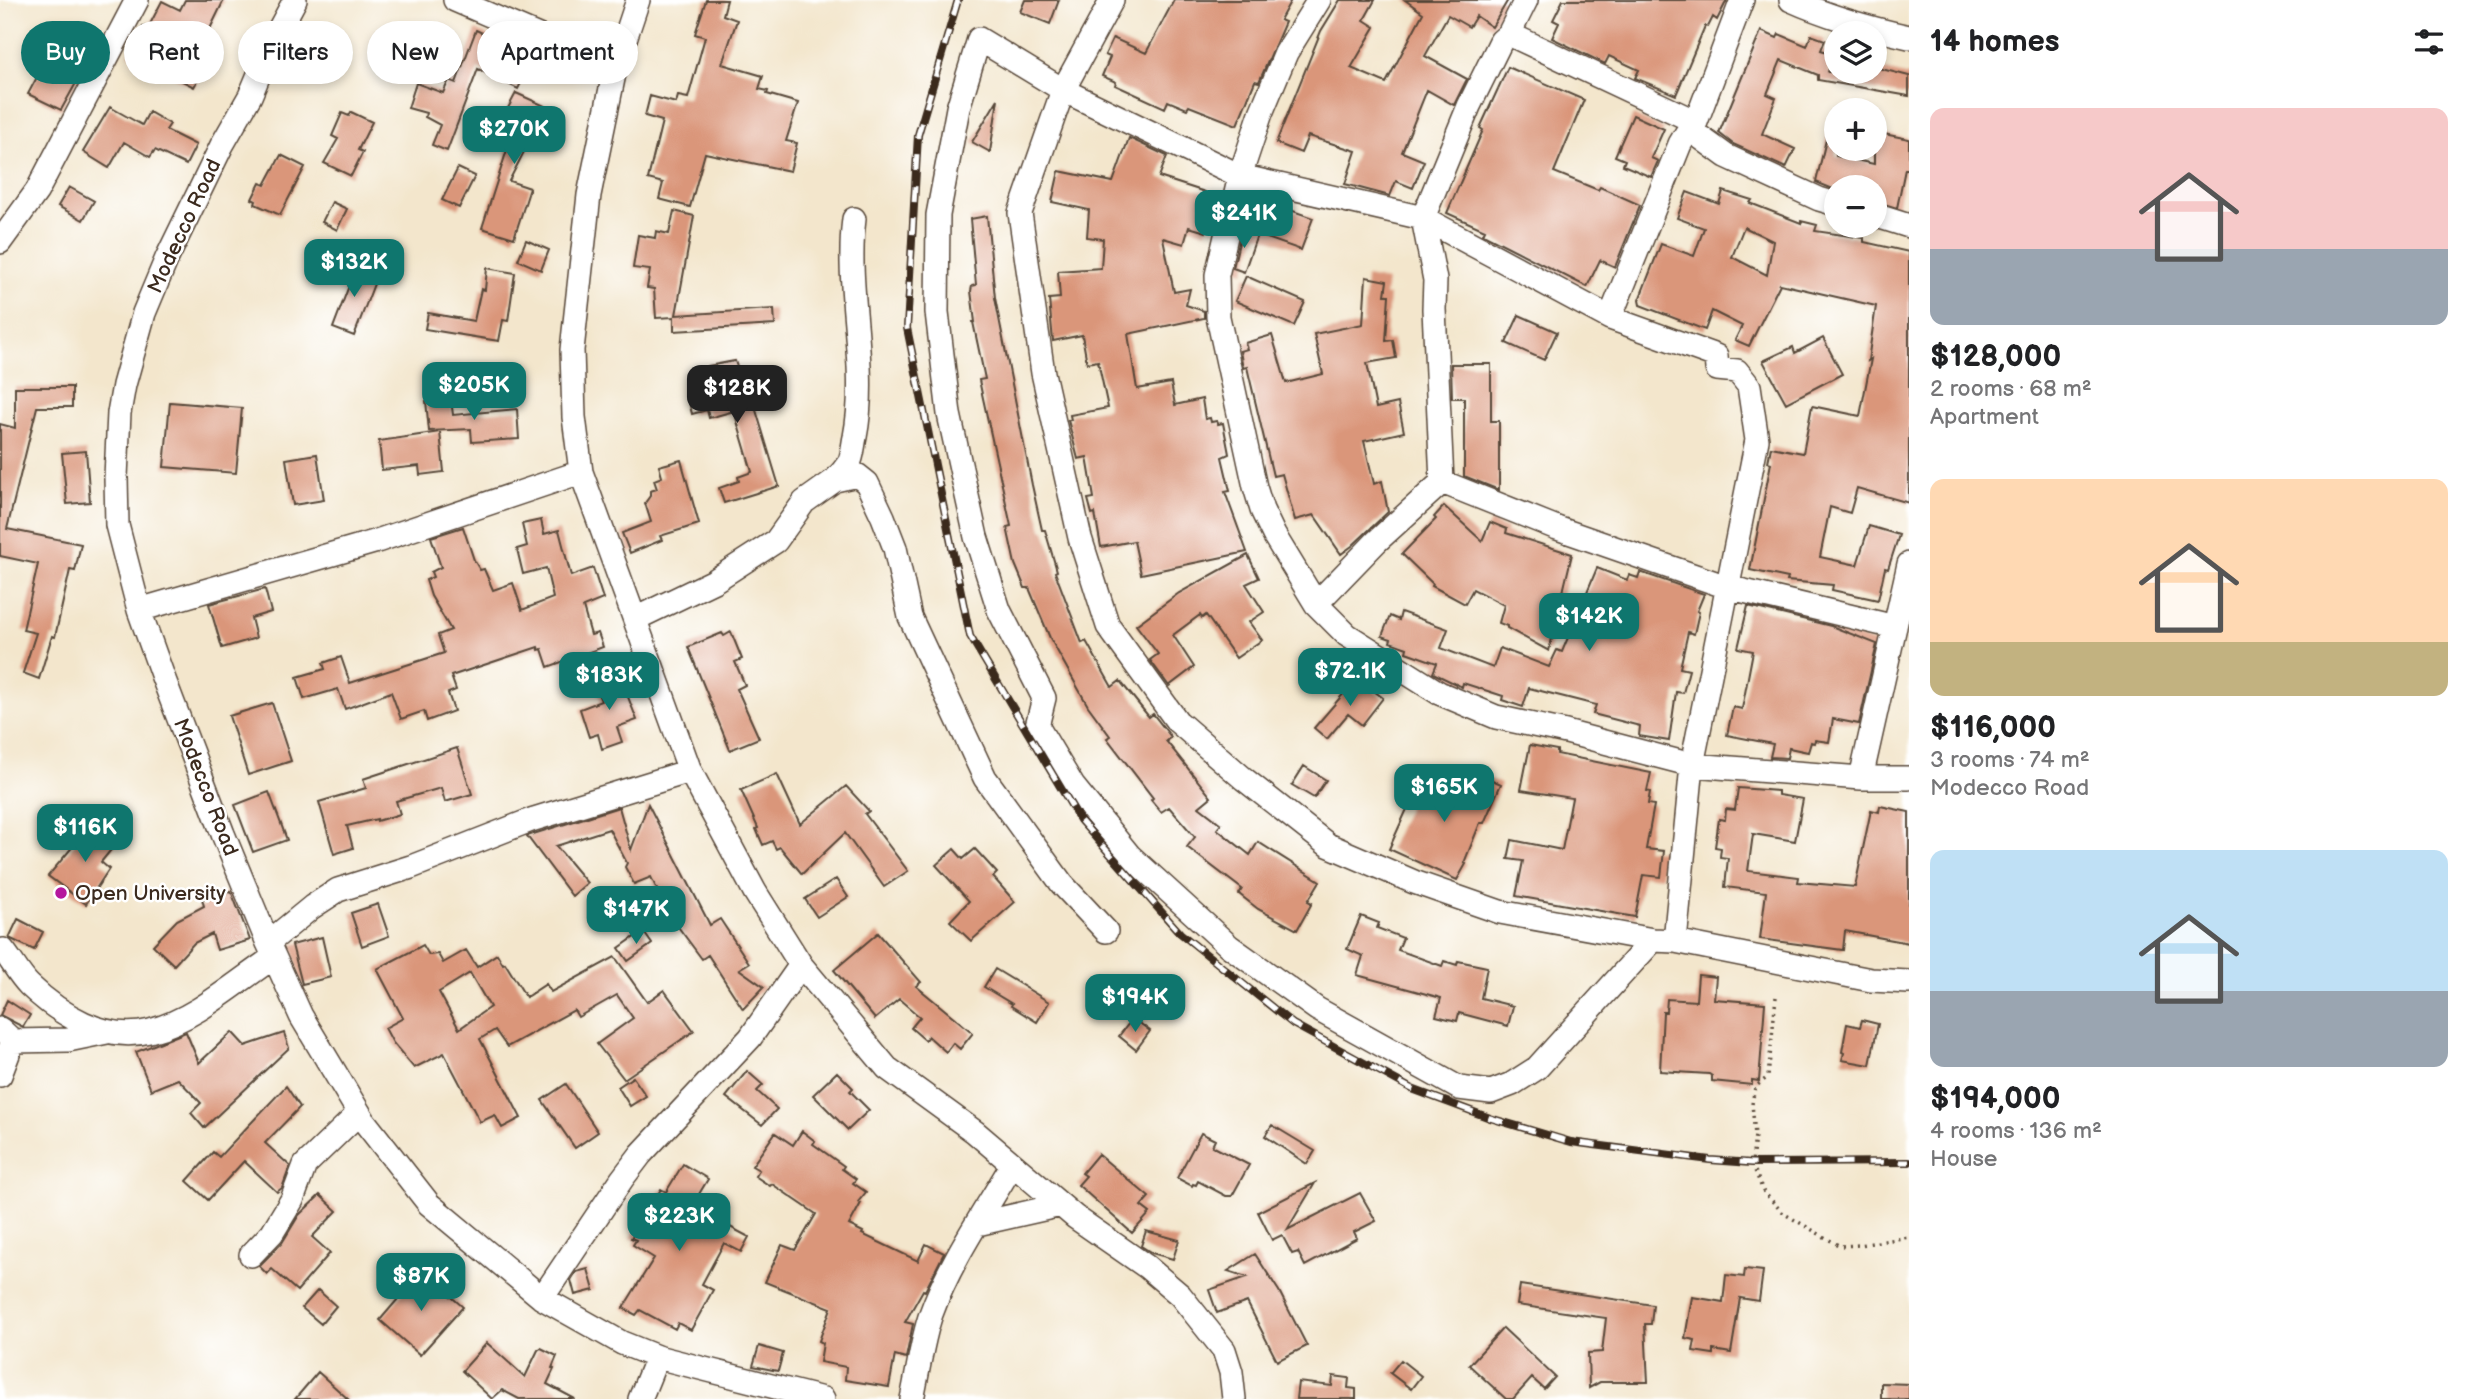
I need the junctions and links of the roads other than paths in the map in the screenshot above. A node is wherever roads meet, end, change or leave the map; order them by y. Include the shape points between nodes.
1 (137, 0) edge
2 (295, 0) edge
3 (455, 0) edge
4 (638, 0) edge
5 (1112, 0) edge
6 (1319, 0) edge
7 (1526, 0) edge
8 (1742, 0) edge
9 (1791, 0) edge
10 (504, 21) edge
11 (631, 21) edge
12 (1509, 34) junction
13 (1909, 37) edge
14 (612, 84) edge
15 (1063, 90) junction
16 (1692, 125) junction
17 (1240, 176) junction
18 (1824, 200) edge
19 (1423, 218) junction
20 (853, 219) dead end
21 (1887, 219) edge
22 (1909, 226) edge
23 (0, 242) edge
24 (1610, 318) junction
25 (581, 472) junction
26 (835, 480) junction
27 (1441, 482) junction
28 (1908, 569) edge
29 (1727, 587) junction
30 (1316, 604) junction
31 (139, 610) junction
32 (635, 619) junction
33 (1895, 627) junction
34 (1692, 765) junction
35 (690, 771) junction
36 (1861, 778) junction
37 (1909, 778) edge
38 (1106, 931) dead end
39 (1664, 941) junction
40 (3, 950) dead end
41 (271, 950) junction
42 (801, 965) junction
43 (1909, 982) edge
44 (111, 1031) junction
45 (7, 1035) edge
46 (0, 1075) edge
47 (359, 1114) junction
48 (1012, 1165) junction
49 (1061, 1205) junction
50 (977, 1224) junction
51 (251, 1255) dead end
52 (542, 1298) junction
53 (657, 1357) junction
54 (640, 1399) edge
55 (823, 1399) edge
56 (912, 1399) edge
57 (1234, 1399) edge

1 - 23 street via 37,191
2 - 31 street, Modecco Road via 167,258 144,313 124,385 119,413 117,525
3 - 10 street
4 - 11 street
5 - 15 street
6 - 17 street via 1286,53
7 - 12 street
8 - 16 street
9 - 13 street via 1874,30
12 - 16 street
12 - 19 street via 1501,41 1469,106
14 - 25 street via 589,195 572,349
15 - 17 street
15 - 39 street via 1020,214 1043,373 1080,538 1108,626 1177,721 1328,845 1500,912
15 - 39 street via 979,39 958,108 938,215 937,312 949,414 976,537 999,610 1044,698 1037,726 1073,786 1129,855 1229,946 1317,1009 1459,1088 1491,1092 1537,1068
16 - 18 street via 1726,156
16 - 24 street
17 - 19 street
17 - 30 street via 1217,275 1218,317 1262,510
19 - 24 street
19 - 27 street via 1435,280
20 - 26 street via 850,244 860,384 858,422 850,462
21 - 22 street
24 - 29 street via 1716,356 1717,369 1737,371 1749,386 1757,440
25 - 31 street via 374,542
25 - 32 street
26 - 32 street via 804,502 776,541 713,581
26 - 38 street via 857,475 867,484 895,548 910,617 985,778 1062,884
27 - 29 street
27 - 30 street
28 - 33 street
29 - 33 street
29 - 34 street
30 - 34 street via 1347,635 1462,703 1496,717
31 - 41 street, Modecco Road
32 - 35 street
33 - 36 street
34 - 36 street
34 - 39 street
35 - 41 street via 531,820 338,890 312,907
35 - 42 street via 743,871
36 - 37 street
39 - 43 street via 1871,980
40 - 44 street via 28,984 76,1021
41 - 44 street via 197,1010 148,1032
41 - 47 street, Modecco Road via 311,1034
42 - 48 street via 887,1068
42 - 52 street via 750,1038 641,1154
44 - 45 street via 68,1040
45 - 46 street
47 - 51 street via 305,1165 272,1233
47 - 52 street, Modecco Road via 429,1204
48 - 49 street
48 - 50 street
49 - 50 street
49 - 57 street via 1147,1267 1193,1309 1224,1350
50 - 56 street via 931,1316
52 - 53 street, Modecco Road via 622,1343
53 - 54 street
53 - 55 street, Modecco Road

